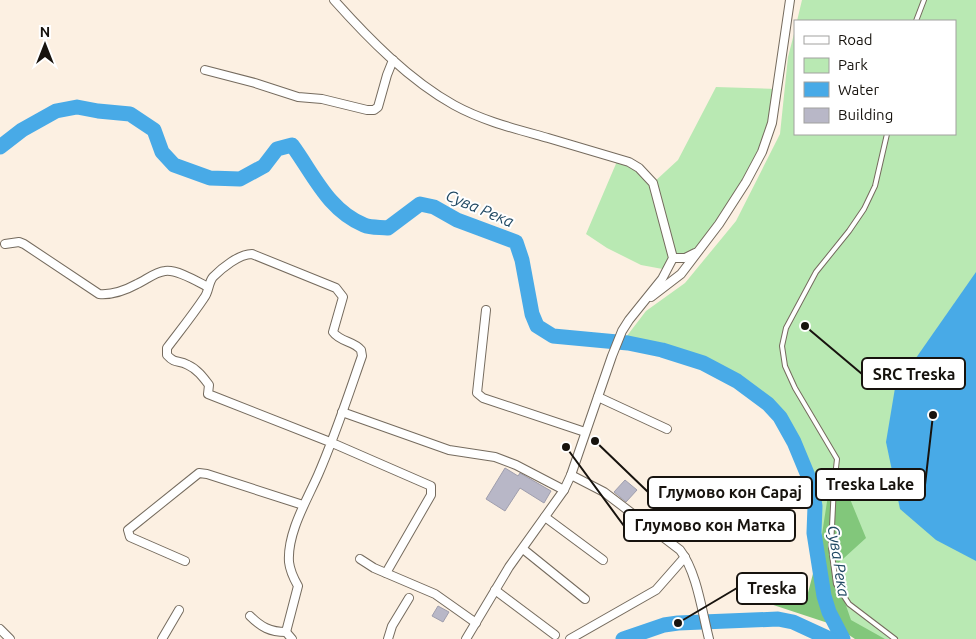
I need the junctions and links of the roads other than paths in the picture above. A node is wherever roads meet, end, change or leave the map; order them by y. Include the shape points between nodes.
1 (334, 0) edge
2 (790, 0) edge
3 (924, 0) edge
4 (916, 20) edge
5 (393, 60) junction
6 (205, 70) dead end
7 (887, 135) edge
8 (5, 244) dead end
9 (699, 250) junction
10 (673, 258) junction
11 (208, 287) junction
12 (642, 305) junction
13 (486, 310) dead end
14 (598, 397) junction
15 (342, 412) junction
16 (667, 429) dead end
17 (585, 432) junction
18 (330, 442) junction
19 (571, 475) junction
20 (564, 490) junction
21 (304, 505) junction
22 (545, 517) junction
23 (523, 549) junction
24 (685, 557) junction
25 (360, 559) dead end
26 (603, 560) dead end
27 (186, 562) dead end
28 (386, 573) junction
29 (495, 590) junction
30 (409, 598) dead end
31 (585, 599) dead end
32 (179, 610) dead end
33 (250, 616) dead end
34 (476, 623) junction
35 (0, 630) edge
36 (286, 632) junction
37 (555, 634) dead end
38 (10, 639) edge
39 (162, 639) edge
40 (292, 639) edge
41 (388, 639) edge
42 (466, 639) edge
43 (570, 639) edge
44 (709, 639) edge
45 (895, 639) edge

1 - 5 street
2 - 9 street via 775,106 762,152 746,182
3 - 4 lane
5 - 6 street via 378,107 374,110 298,97
5 - 10 street via 454,105 479,117 629,162 639,168 653,183
7 - 45 lane via 875,186 864,209 816,272 786,328 782,346 785,366 795,388 837,459 831,547 836,584 848,604
8 - 11 street via 24,244 99,294 135,285 166,270
9 - 10 street via 692,256
9 - 12 street via 681,274
10 - 12 street
11 - 15 street via 214,276 229,264 252,254 336,288 344,297 333,332 337,338 357,346 362,356
11 - 18 street via 206,296 167,348 167,354 173,361 194,368 209,385 208,394
12 - 14 street via 622,331
13 - 17 street via 477,393
14 - 16 street
14 - 17 street
15 - 18 street
15 - 20 street via 449,450 495,457
17 - 19 street
18 - 21 street
18 - 28 street via 431,486 431,494
19 - 20 street
19 - 24 street via 604,492 674,544
20 - 22 street
21 - 27 street via 198,472 128,530 130,537
21 - 36 street via 293,533 289,561 298,586
22 - 23 street
22 - 26 street
23 - 29 street
23 - 31 street
24 - 43 street via 656,590
24 - 44 street
25 - 28 street
28 - 34 street via 436,594
29 - 34 street
29 - 37 street
30 - 41 street
32 - 39 street
33 - 36 street via 260,626
34 - 42 street
35 - 38 street
36 - 40 street

